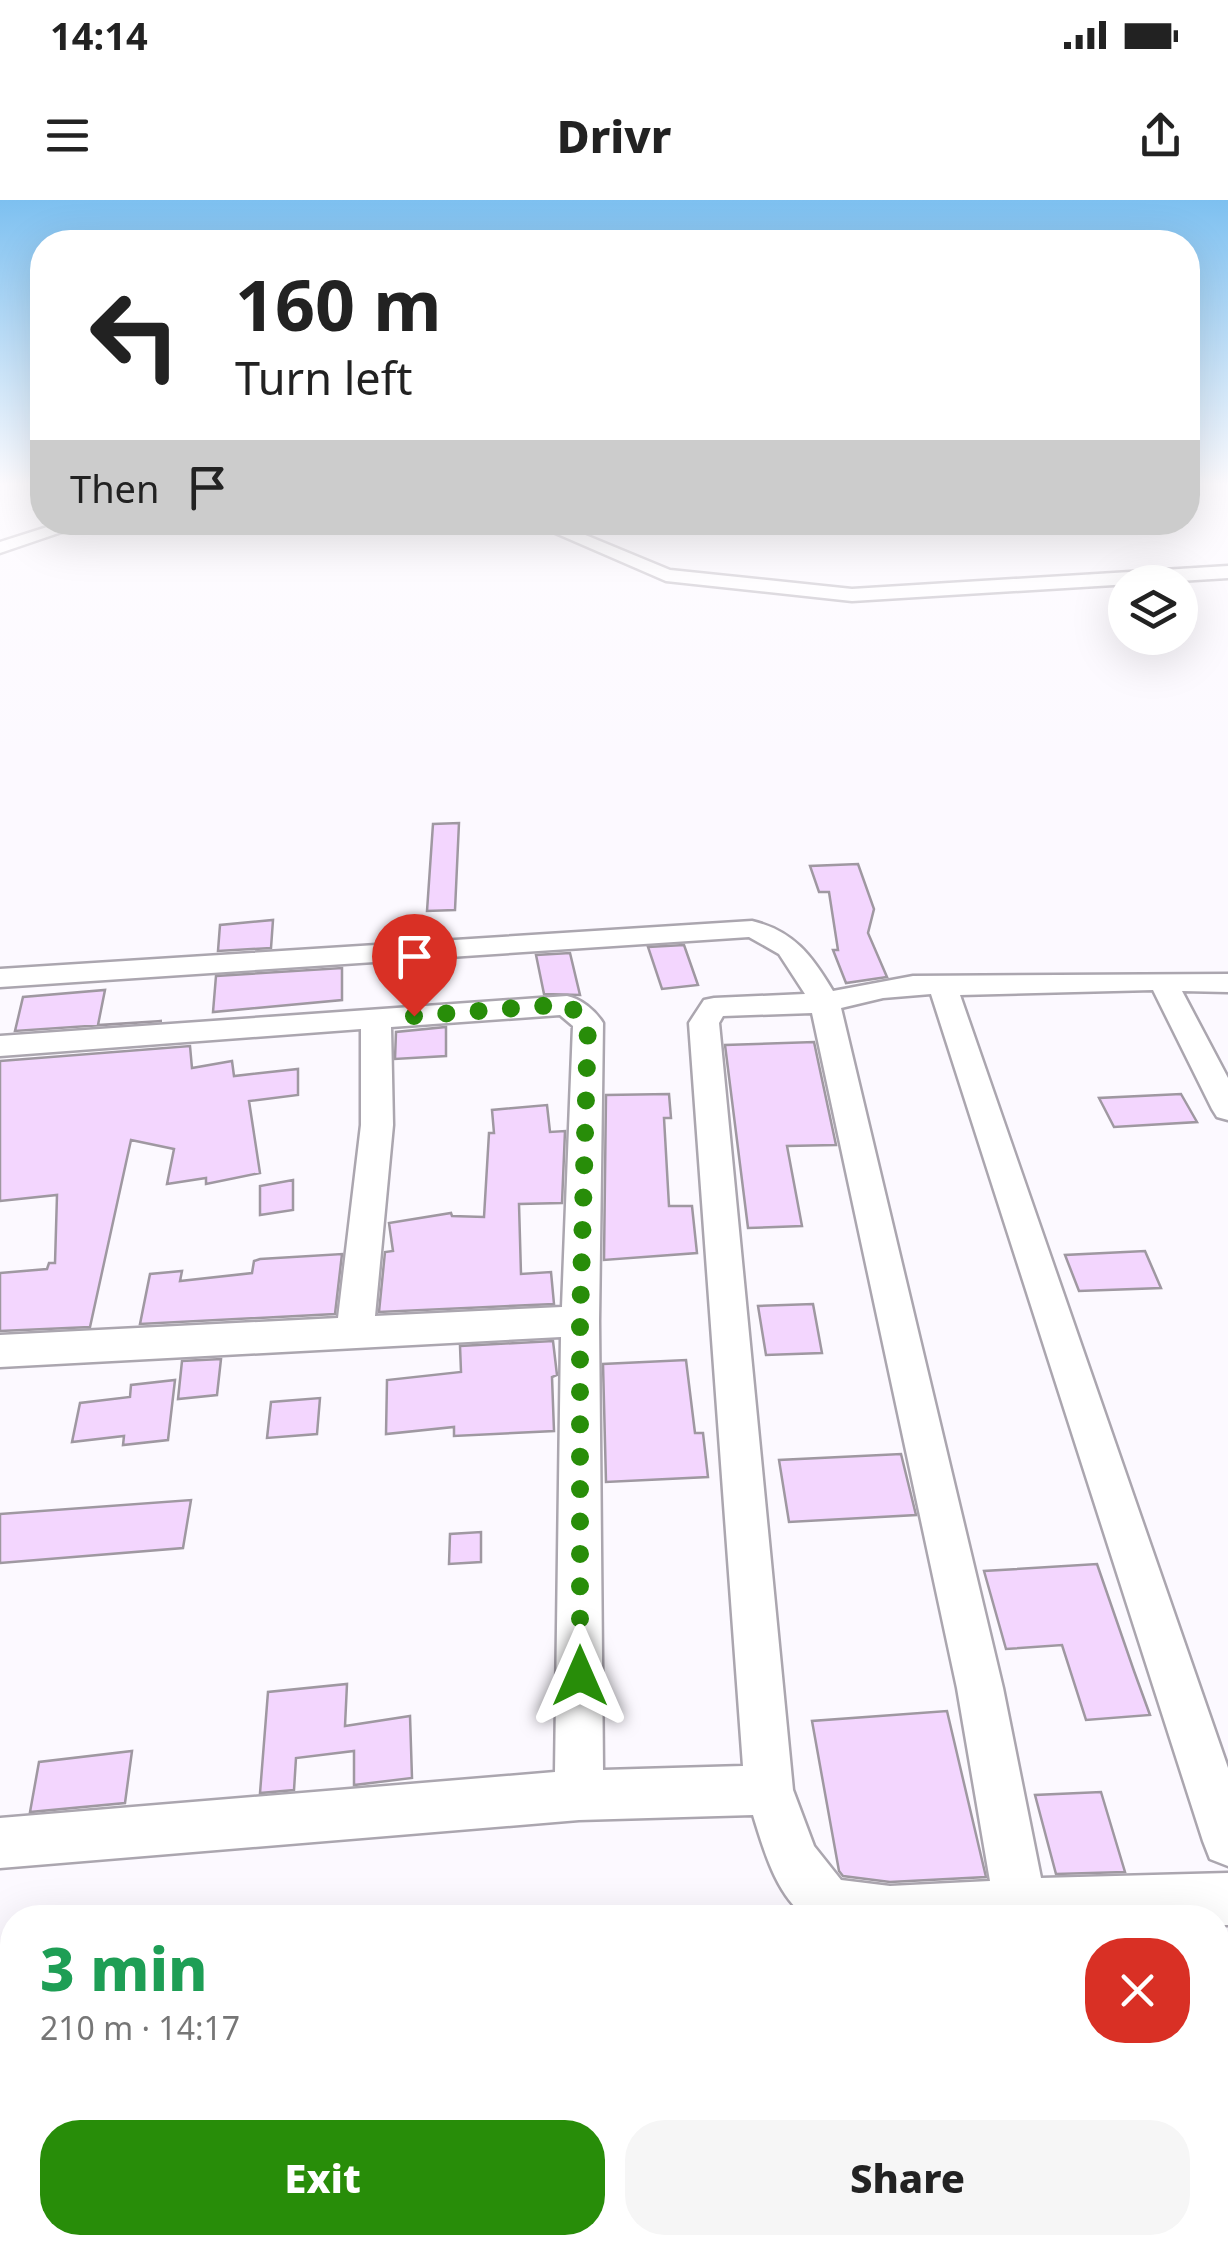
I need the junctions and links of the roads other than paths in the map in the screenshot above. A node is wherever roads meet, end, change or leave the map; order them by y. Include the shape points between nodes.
1 (685, 578) edge
2 (1132, 578) edge
3 (0, 978) edge
4 (1163, 981) junction
5 (1228, 983) edge
6 (943, 986) junction
7 (825, 1002) junction
8 (376, 1018) junction
9 (0, 1046) edge
10 (1228, 1108) edge
11 (580, 1322) junction
12 (355, 1333) junction
13 (0, 1352) edge
14 (769, 1790) junction
15 (579, 1794) junction
16 (1228, 1841) edge
17 (0, 1843) edge
18 (1228, 1899) edge
19 (841, 1905) edge
20 (1021, 1905) edge
21 (1125, 1905) edge

1 - 2 street via 852,595
3 - 7 street via 752,929 782,938
4 - 5 street
4 - 6 street
4 - 10 street
6 - 7 street via 887,988
6 - 16 street
7 - 14 street via 714,1007 704,1024
7 - 20 street via 980,1688
8 - 9 street
8 - 11 street via 567,1004 588,1023
8 - 12 street via 376,1136
11 - 12 street
11 - 15 street
12 - 13 street
14 - 15 street
14 - 19 street via 796,1862 821,1898
15 - 17 street
18 - 21 street

